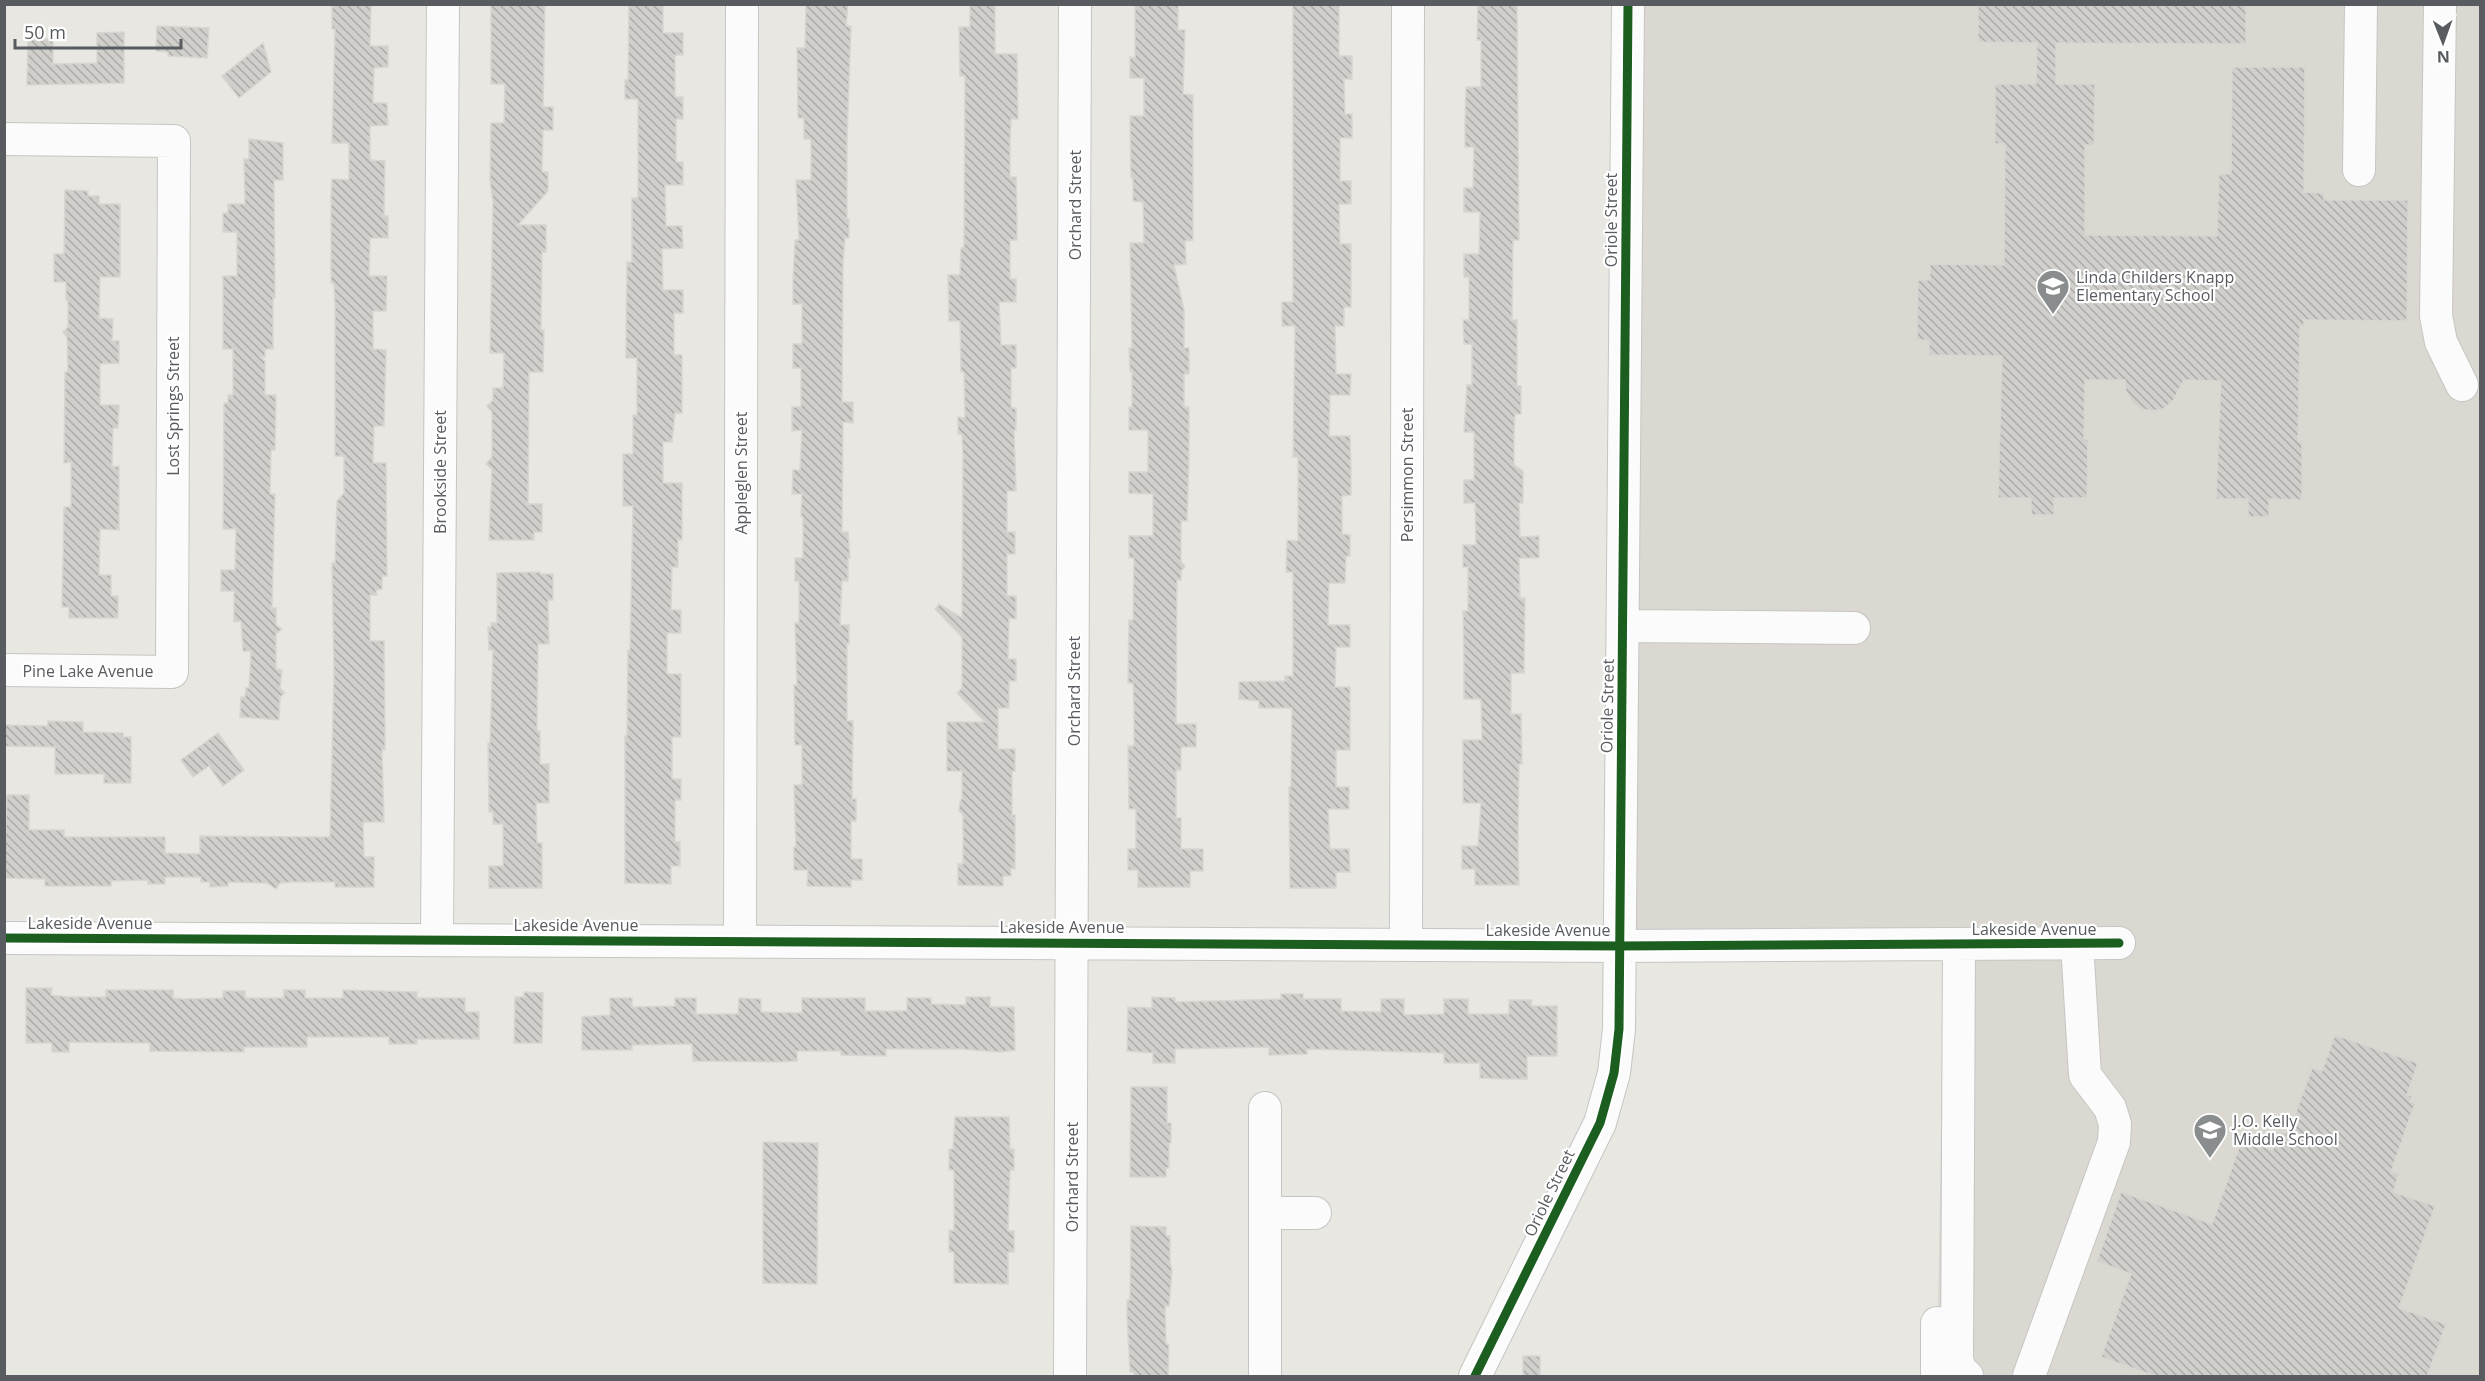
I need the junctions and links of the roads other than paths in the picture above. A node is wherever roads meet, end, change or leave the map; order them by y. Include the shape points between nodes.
1 (443, 4) edge
2 (742, 4) edge
3 (1076, 4) edge
4 (1408, 4) edge
5 (1628, 4) edge
6 (2361, 4) edge
7 (2439, 4) edge
8 (4, 140) edge
9 (2359, 170) dead end
10 (2462, 385) dead end
11 (1623, 626) junction
12 (1854, 628) dead end
13 (4, 670) edge
14 (172, 672) joint
15 (4, 938) edge
16 (437, 940) junction
17 (740, 941) junction
18 (1073, 942) junction
19 (2077, 943) junction
20 (2119, 943) dead end
21 (1952, 944) junction
22 (1406, 945) junction
23 (1620, 946) junction
24 (1265, 1108) dead end
25 (1265, 1213) junction
26 (1315, 1213) dead end
27 (1070, 1377) edge
28 (1265, 1377) edge
29 (1475, 1377) edge
30 (1937, 1377) edge
31 (1967, 1377) edge
32 (2029, 1377) edge

1 - 16 street, Brookside Street
2 - 17 street, Appleglen Street
3 - 18 street, Orchard Street
4 - 22 street, Persimmon Street
5 - 11 street, Oriole Street
6 - 9 street
7 - 10 street via 2436,316 2441,342
8 - 14 street, Lost Springs Street via 174,141
11 - 12 street
11 - 23 street, Oriole Street
13 - 14 street, Pine Lake Avenue
15 - 16 street, Lakeside Avenue
16 - 17 street, Lakeside Avenue
17 - 18 street, Lakeside Avenue
18 - 22 street, Lakeside Avenue
18 - 27 street, Orchard Street
19 - 20 street, Lakeside Avenue
19 - 21 street, Lakeside Avenue
19 - 32 street via 2085,1075 2110,1108 2115,1142
21 - 23 street, Lakeside Avenue
21 - 30 street
21 - 31 street via 1957,1359
22 - 23 street, Lakeside Avenue
23 - 29 street, Oriole Street via 1619,1029 1614,1073 1600,1124
24 - 25 street
25 - 26 street
25 - 28 street

